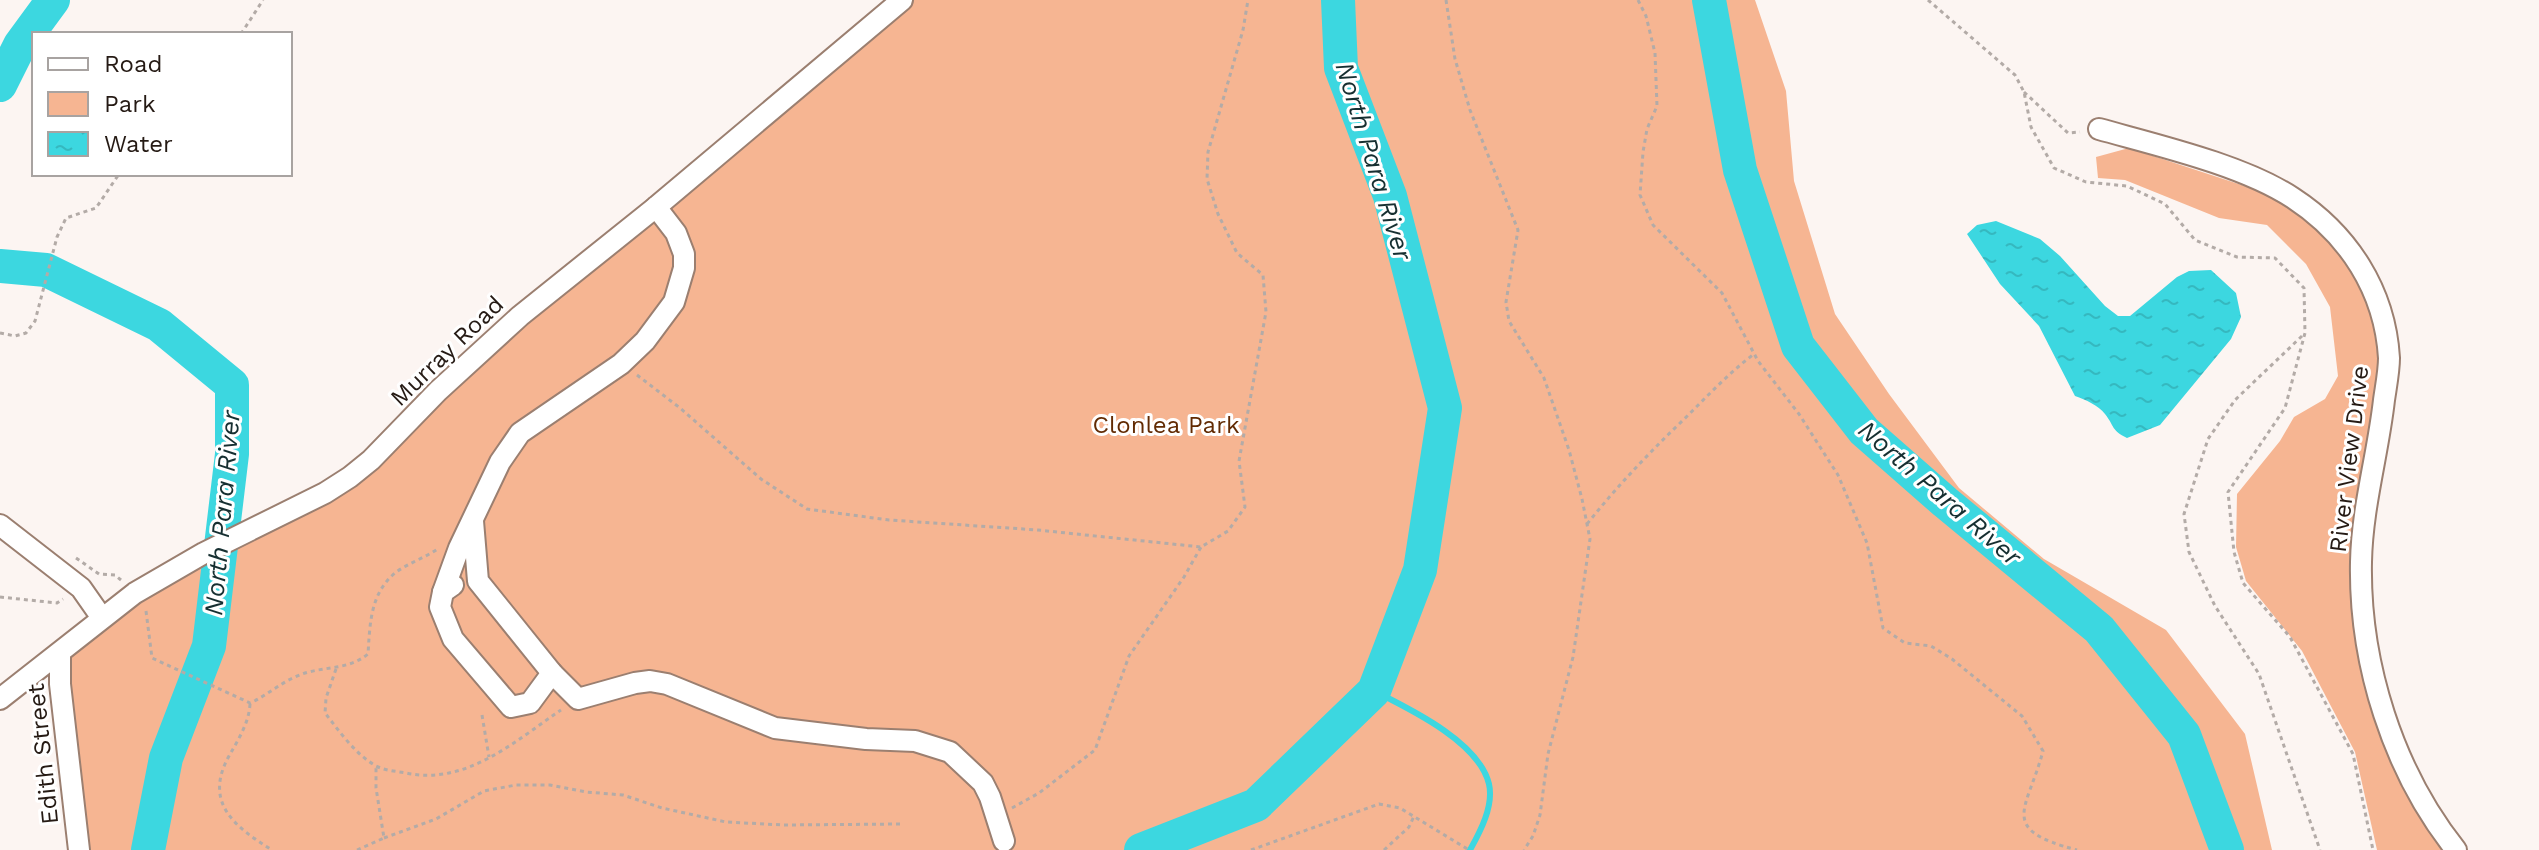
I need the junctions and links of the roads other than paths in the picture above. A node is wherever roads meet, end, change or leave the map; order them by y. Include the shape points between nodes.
1 (902, 0) edge
2 (2099, 129) road end
3 (656, 207) junction
4 (473, 521) junction
5 (0, 525) edge
6 (478, 581) junction
7 (443, 592) junction
8 (102, 618) junction
9 (60, 653) junction
10 (552, 673) junction
11 (0, 699) edge
12 (1004, 841) dead end
13 (79, 850) edge
14 (2456, 850) edge

1 - 3 street, Murray Road
2 - 14 street, River View Drive via 2243,174 2291,197 2329,226 2365,273 2377,298 2389,360 2364,517 2361,563 2368,650 2402,760
3 - 4 street via 681,242 684,268 663,320 621,364 520,433
3 - 8 street, Murray Road via 520,316 371,460 325,493 204,553
4 - 6 street
4 - 7 street
5 - 8 street via 81,588
6 - 7 street via 462,577
6 - 10 street
7 - 10 street via 440,607 453,639 511,707 530,703
8 - 9 street, Murray Road
9 - 11 street, Murray Road
9 - 13 street, Edith Street
10 - 12 street via 578,699 650,681 775,728 915,741 950,752 983,783

